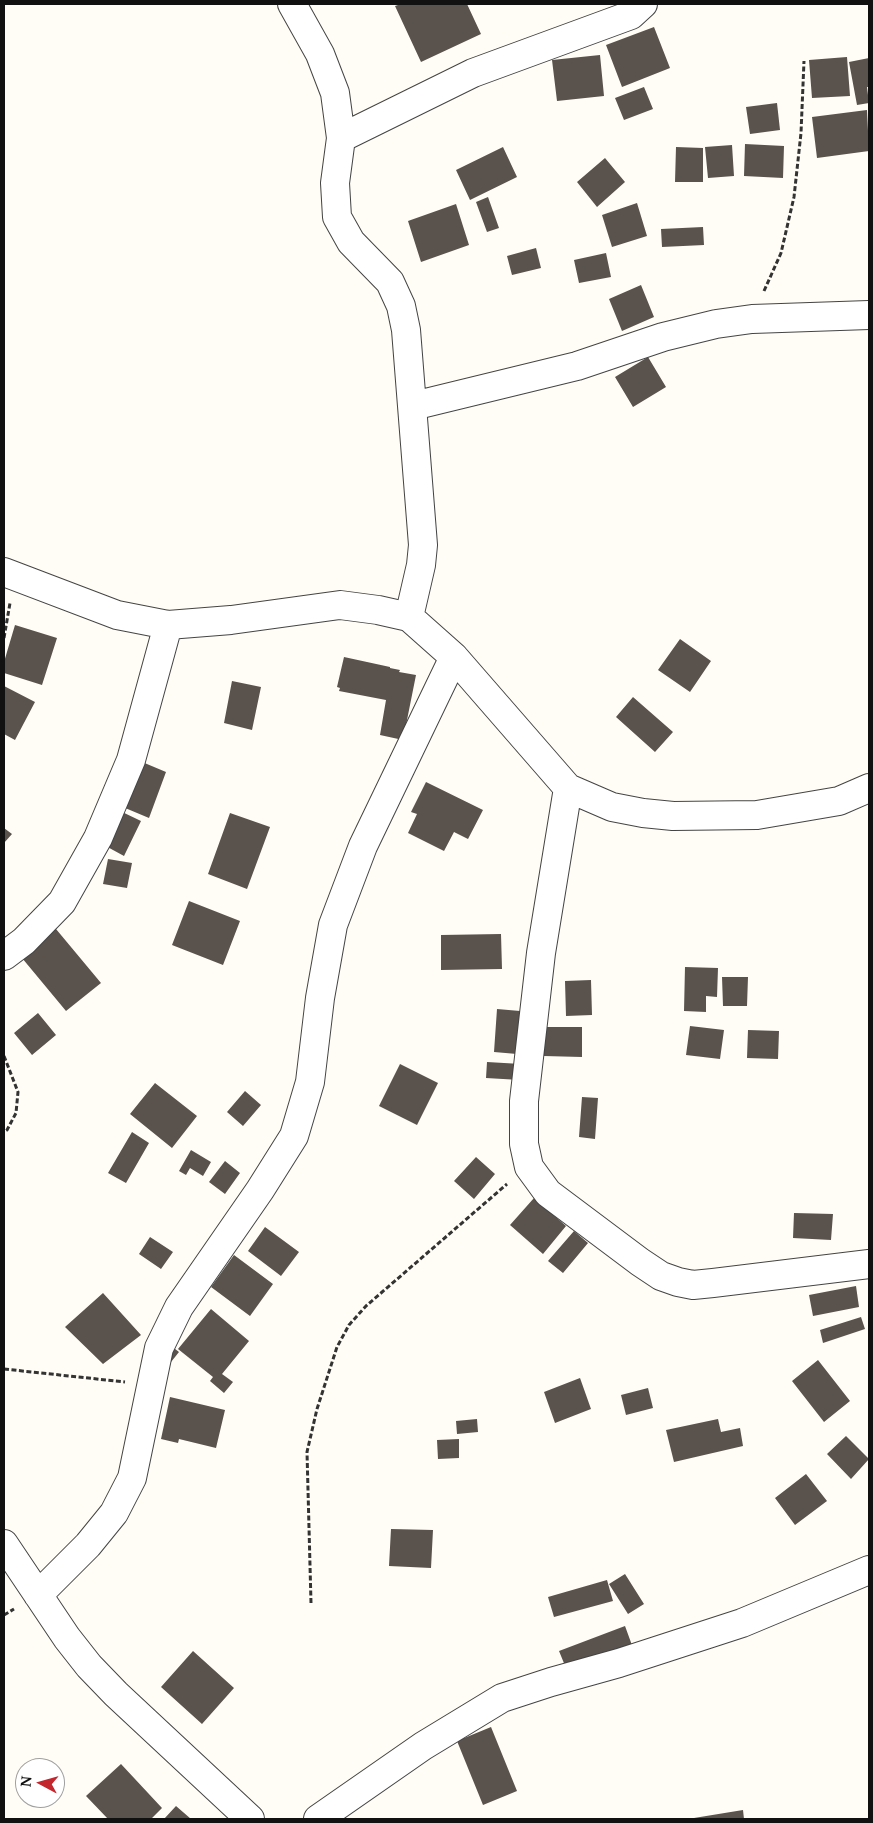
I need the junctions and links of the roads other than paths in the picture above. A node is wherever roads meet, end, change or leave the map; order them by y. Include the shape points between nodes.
1 (292, 4) edge
2 (643, 4) edge
3 (341, 138) junction
4 (869, 315) edge
5 (413, 406) junction
6 (4, 572) edge
7 (409, 617) junction
8 (168, 624) junction
9 (454, 657) junction
10 (568, 788) junction
11 (869, 788) edge
12 (4, 956) edge
13 (869, 1264) edge
14 (4, 1544) edge
15 (869, 1570) edge
16 (38, 1595) junction
17 (250, 1819) edge
18 (318, 1819) edge

1 - 3 street via 320,54 335,93
2 - 3 street via 631,15 472,73
3 - 5 street via 335,183 337,217 351,242 390,282 401,306
4 - 5 street via 752,319 716,324 663,336 577,366
5 - 7 street via 423,545
6 - 8 street via 117,615
7 - 8 street via 340,605 231,620
7 - 9 street
8 - 12 street via 131,760 98,838 62,902 24,942
9 - 10 street
9 - 16 street via 363,846 333,925 310,1082 294,1136 179,1307 159,1348 132,1478 114,1513
10 - 11 street via 612,807 673,816 757,814 839,801
10 - 13 street via 542,953 524,1101 524,1144 529,1167 548,1194 640,1262 678,1282 693,1285
14 - 16 street
15 - 18 street via 742,1623 502,1698 424,1746
16 - 17 street via 89,1666

